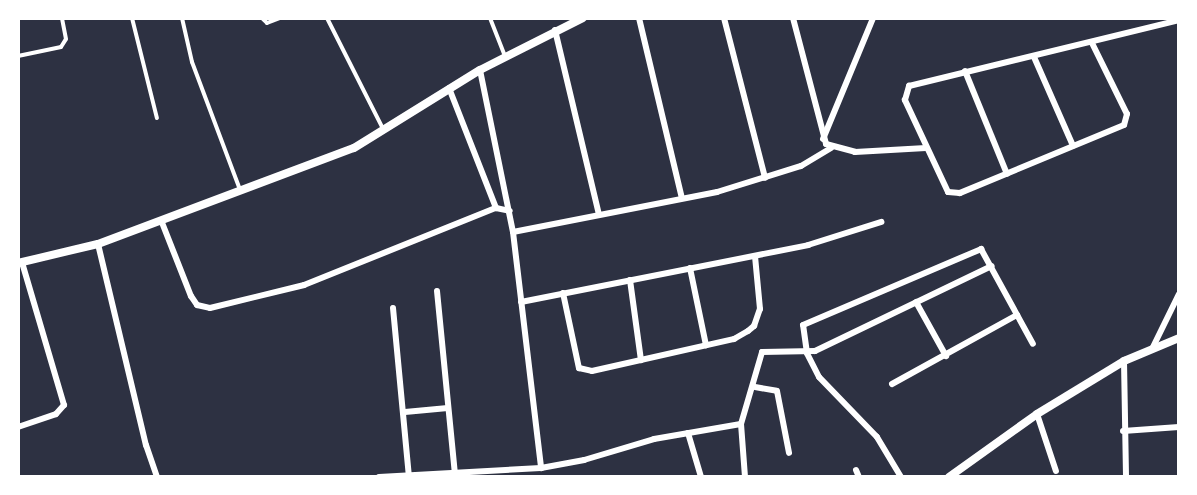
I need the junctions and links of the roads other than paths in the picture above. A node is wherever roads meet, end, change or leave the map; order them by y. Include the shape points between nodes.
1 (62, 18) edge
2 (132, 18) edge
3 (182, 18) edge
4 (262, 18) edge
5 (280, 18) edge
6 (327, 18) edge
7 (490, 18) edge
8 (583, 18) edge
9 (639, 18) edge
10 (724, 18) edge
11 (793, 18) edge
12 (873, 18) edge
13 (1178, 19) edge
14 (568, 21) edge
15 (555, 29) junction
16 (1092, 43) junction
17 (18, 56) edge
18 (505, 56) junction
19 (1034, 57) junction
20 (480, 70) junction
21 (965, 71) junction
22 (449, 88) junction
23 (157, 118) dead end
24 (383, 129) junction
25 (822, 140) junction
26 (1073, 146) junction
27 (831, 148) junction
28 (926, 148) junction
29 (1007, 174) junction
30 (765, 178) junction
31 (240, 191) junction
32 (682, 198) junction
33 (496, 208) junction
34 (510, 211) junction
35 (599, 214) junction
36 (161, 220) junction
37 (881, 222) dead end
38 (513, 232) junction
39 (98, 244) junction
40 (755, 256) junction
41 (20, 262) edge
42 (992, 266) junction
43 (690, 268) junction
44 (630, 280) junction
45 (437, 291) dead end
46 (563, 293) junction
47 (1179, 294) edge
48 (521, 302) junction
49 (916, 302) junction
50 (393, 308) dead end
51 (1017, 315) junction
52 (1179, 338) edge
53 (1033, 344) dead end
54 (706, 345) junction
55 (1153, 347) junction
56 (807, 353) junction
57 (946, 356) junction
58 (641, 360) junction
59 (1124, 361) junction
60 (892, 384) dead end
61 (755, 387) junction
62 (448, 408) junction
63 (405, 412) junction
64 (1036, 414) junction
65 (741, 424) junction
66 (18, 427) edge
67 (1179, 427) edge
68 (1124, 431) junction
69 (688, 433) junction
70 (789, 453) dead end
71 (541, 468) junction
72 (1056, 471) dead end
73 (455, 474) junction
74 (410, 476) edge
75 (475, 476) edge
76 (157, 477) edge
77 (379, 477) edge
78 (386, 477) edge
79 (701, 477) edge
80 (745, 477) edge
81 (901, 477) edge
82 (949, 477) edge
83 (1126, 477) edge

1 - 17 lane via 66,39 61,47
2 - 23 lane
3 - 31 lane via 192,62
4 - 5 lane via 267,23
6 - 24 lane
7 - 18 lane
8 - 14 street
9 - 32 street
10 - 30 street
11 - 25 street
12 - 25 street
13 - 16 street
14 - 15 street
15 - 18 street
15 - 35 street
16 - 19 street
16 - 26 street via 1127,118 1120,128
18 - 20 street
19 - 21 street
19 - 26 street
20 - 22 street
20 - 34 street
21 - 28 street via 925,79 907,89 905,100
21 - 29 street
22 - 24 street
22 - 33 street
24 - 31 street via 354,148
25 - 27 street
26 - 29 street
27 - 28 street via 855,152
27 - 30 street via 801,166
28 - 29 street via 951,194
30 - 32 street
31 - 36 street
32 - 35 street
33 - 34 street
33 - 36 street via 303,285 210,308 197,305 191,296
34 - 38 street
35 - 38 street
36 - 39 street
37 - 40 street via 808,245
38 - 48 street
39 - 41 street
39 - 76 street
40 - 43 street
40 - 54 street via 760,300 754,326 734,339
41 - 66 street via 64,405 56,414
42 - 49 street
42 - 51 street
42 - 56 street via 984,250 973,250 808,321 801,328
43 - 44 street
43 - 54 street
44 - 46 street
44 - 58 street
45 - 62 street
46 - 48 street
46 - 58 street via 580,370
47 - 55 street
48 - 71 street
49 - 56 street
49 - 57 street
50 - 63 street
51 - 53 street
51 - 57 street
52 - 55 street
54 - 58 street
55 - 59 street
56 - 61 street via 762,352
56 - 81 street via 824,384 881,442
57 - 60 street
59 - 64 street
59 - 68 street
61 - 65 street
61 - 70 street via 777,391
62 - 63 street
62 - 73 street
63 - 74 street
64 - 72 street
64 - 82 street
65 - 69 street
65 - 80 street
67 - 68 street
68 - 83 street
69 - 71 street
69 - 79 street
71 - 75 street
73 - 74 street
73 - 75 street
74 - 78 street
77 - 78 street

